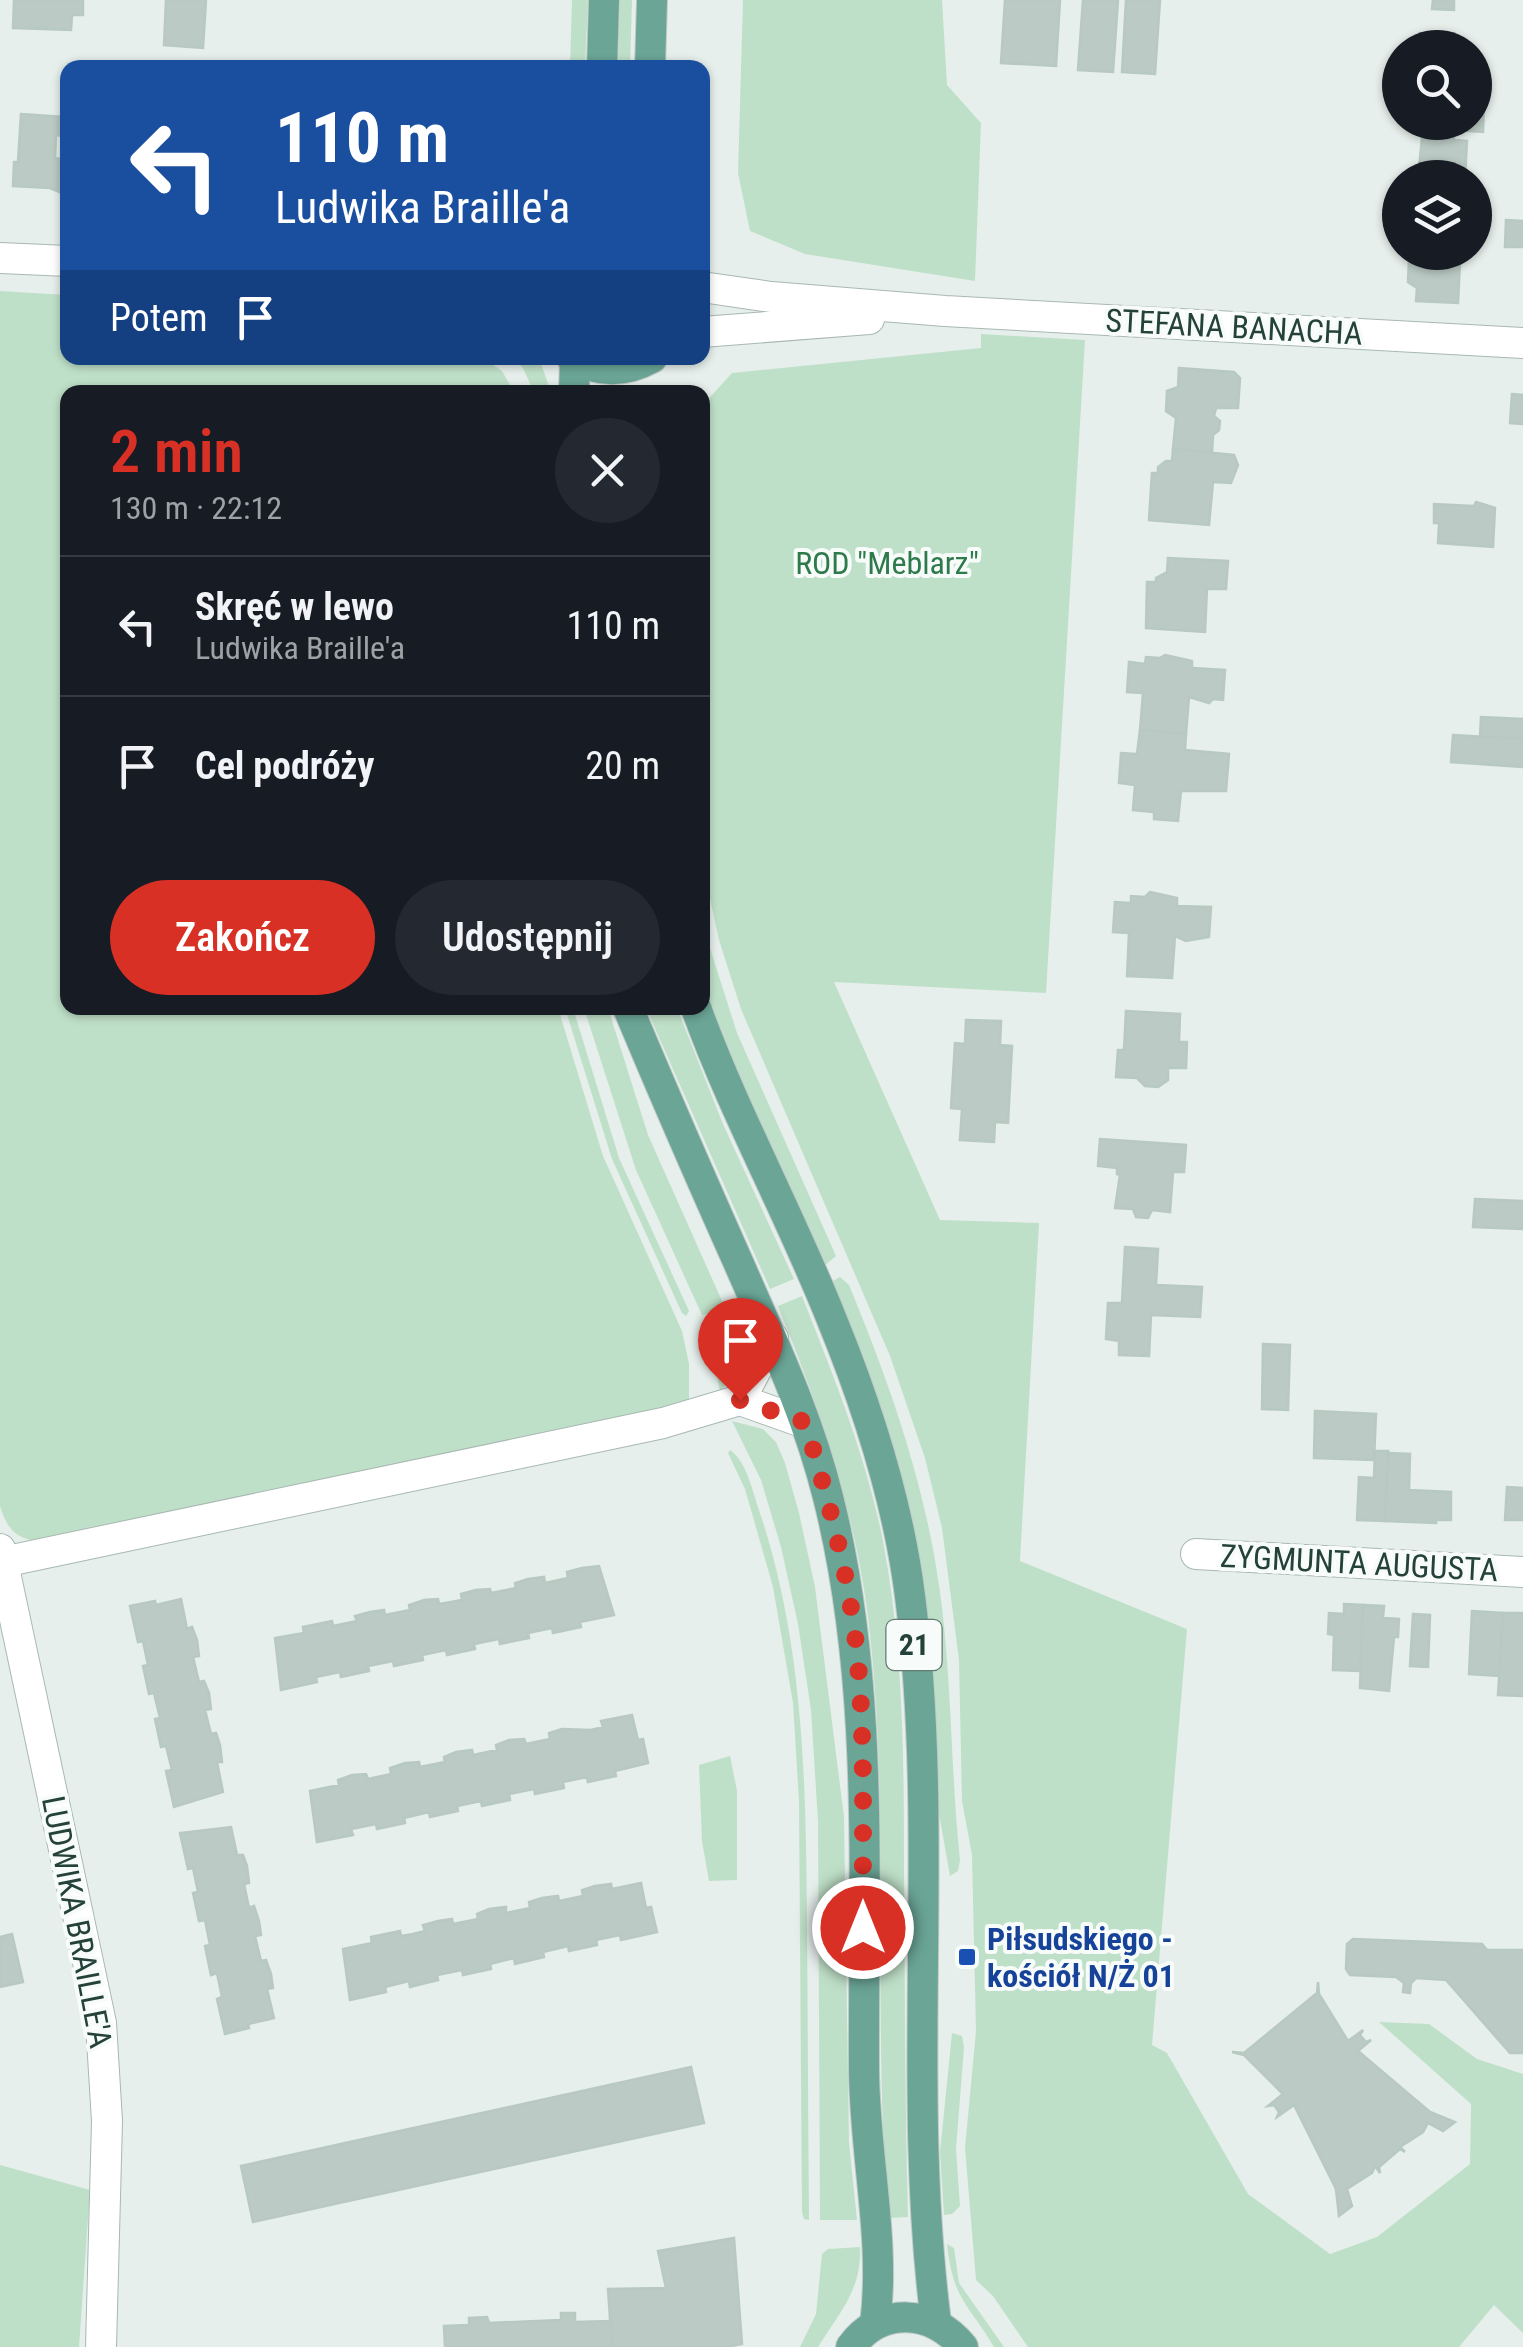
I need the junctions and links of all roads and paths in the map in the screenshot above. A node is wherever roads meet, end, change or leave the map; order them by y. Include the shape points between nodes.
1 (604, 0) edge
2 (652, 0) edge
3 (602, 60) edge
4 (650, 60) edge
5 (0, 258) edge
6 (60, 261) edge
7 (710, 288) edge
8 (944, 311) junction
9 (710, 331) edge
10 (1523, 343) edge
11 (588, 365) edge
12 (641, 372) edge
13 (631, 1015) edge
14 (699, 1015) edge
15 (772, 1338) junction
16 (740, 1400) junction
17 (805, 1422) junction
18 (1196, 1554) dead end
19 (2, 1555) edge
20 (1523, 1572) edge
21 (936, 2322) junction
22 (875, 2324) junction
23 (100, 2347) edge
24 (851, 2347) edge
25 (963, 2347) edge

1 - 3 main road
2 - 4 main road
5 - 6 street
7 - 8 street, STEFANA BANACHA
8 - 9 street, STEFANA BANACHA
8 - 10 street, STEFANA BANACHA
11 - 12 main road
13 - 15 main road, 21
14 - 21 main road, 21 via 850,1365 888,1482 910,1594 922,1796 926,2226
15 - 16 street
15 - 17 main road, 21
16 - 17 street
16 - 19 street, LUDWIKA BRAILLE'A via 663,1423
17 - 22 main road, 21 via 828,1496 859,1679 864,2081 880,2289
18 - 20 street, ZYGMUNTA AUGUSTA
19 - 23 street, LUDWIKA BRAILLE'A via 100,2022 106,2121
21 - 22 main road via 916,2316
21 - 25 main road
22 - 24 main road

